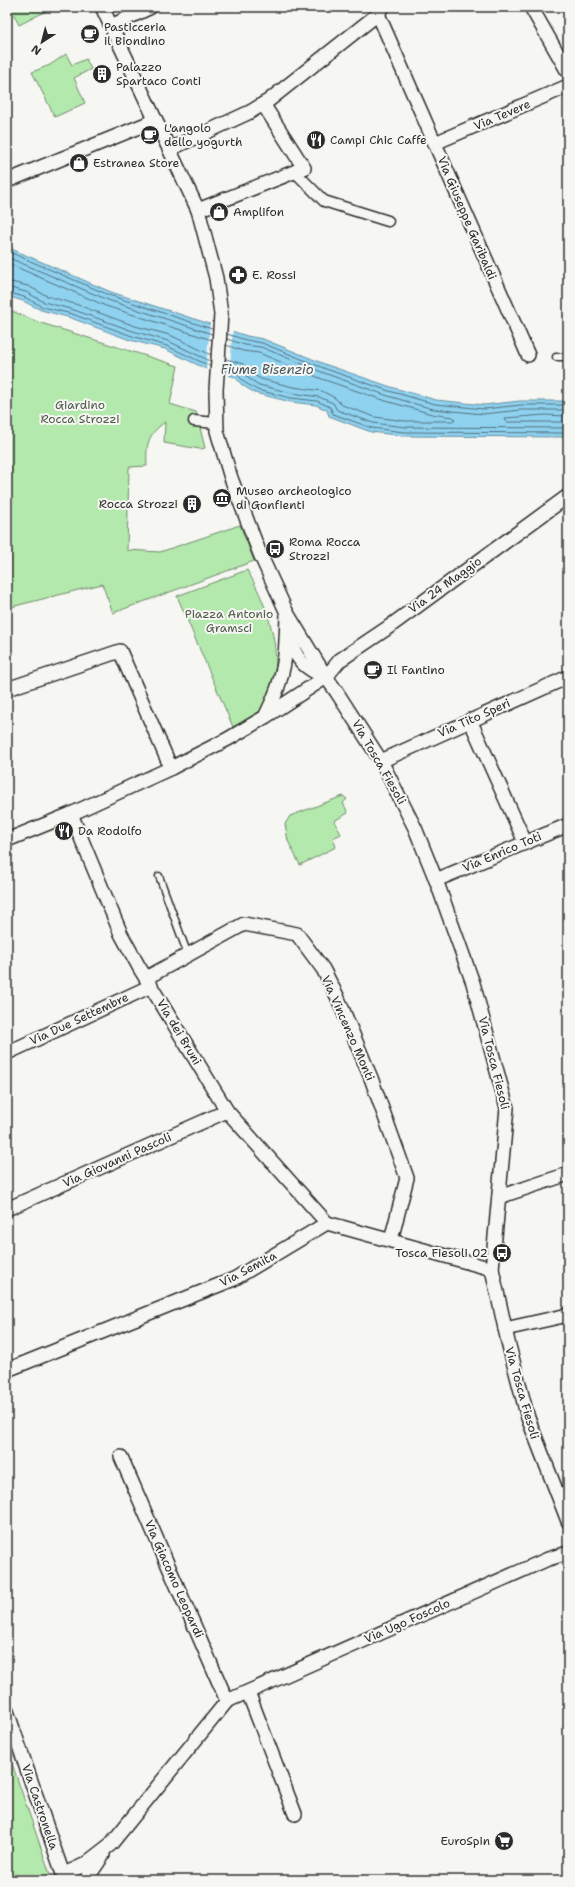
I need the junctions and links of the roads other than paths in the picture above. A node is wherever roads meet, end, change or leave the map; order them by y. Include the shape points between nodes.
1 (102, 7) edge
2 (151, 7) edge
3 (531, 7) edge
4 (380, 10) edge
5 (111, 26) junction
6 (568, 72) edge
7 (568, 86) edge
8 (266, 102) junction
9 (156, 120) junction
10 (435, 144) junction
11 (170, 149) junction
12 (295, 172) junction
13 (7, 181) edge
14 (198, 210) junction
15 (388, 221) dead end
16 (528, 355) dead end
17 (556, 357) dead end
18 (568, 357) edge
19 (194, 421) dead end
20 (216, 423) junction
21 (568, 496) edge
22 (287, 613) junction
23 (326, 677) junction
24 (568, 677) edge
25 (7, 689) edge
26 (265, 717) junction
27 (470, 720) junction
28 (381, 761) junction
29 (171, 768) junction
30 (71, 814) junction
31 (568, 825) edge
32 (7, 840) edge
33 (525, 842) junction
34 (159, 876) dead end
35 (436, 880) junction
36 (188, 955) junction
37 (149, 982) junction
38 (7, 1053) edge
39 (227, 1111) junction
40 (568, 1174) edge
41 (499, 1197) junction
42 (7, 1210) edge
43 (327, 1223) junction
44 (391, 1240) junction
45 (492, 1269) junction
46 (568, 1315) edge
47 (505, 1329) junction
48 (7, 1370) edge
49 (121, 1457) dead end
50 (568, 1521) edge
51 (568, 1553) edge
52 (248, 1692) junction
53 (227, 1701) junction
54 (7, 1711) edge
55 (295, 1814) dead end
56 (111, 1844) junction
57 (65, 1877) edge
58 (86, 1880) edge

1 - 5 street
2 - 5 street
3 - 6 street
4 - 8 street
4 - 10 street, Via Giuseppe Garibaldi
5 - 9 street
7 - 10 street, Via Tevere
8 - 11 street
8 - 12 street via 304,168
9 - 11 street
9 - 13 street
10 - 16 street, Via Giuseppe Garibaldi
11 - 14 street
12 - 14 street
12 - 15 street via 324,200
14 - 20 street via 216,278 221,314
17 - 18 lane
19 - 20 street
20 - 22 street via 231,478 264,565
21 - 23 street, Via 24 Maggio via 340,660
22 - 23 street via 297,658 306,668
22 - 26 street via 285,666 279,687
23 - 26 street
23 - 28 street, Via Tosca Fiesoli
24 - 27 street, Via Tito Speri
25 - 29 street via 120,651
26 - 29 street
27 - 28 street, Via Tito Speri
27 - 33 street
28 - 35 street, Via Tosca Fiesoli via 415,828
29 - 30 street
30 - 32 street
30 - 37 street, Via dei Bruni via 122,934
31 - 33 street, Via Enrico Toti
33 - 35 street, Via Enrico Toti
34 - 36 lane
35 - 41 street, Via Tosca Fiesoli via 473,982 506,1100 507,1118
36 - 37 street, Via Vincenzo Monti
36 - 44 street, Via Vincenzo Monti via 244,924 297,934 323,969 371,1078 407,1178
37 - 38 street, Via Due Settembre
37 - 39 street, Via dei Bruni
39 - 42 street, Via Giovanni Pascoli
39 - 43 street, Via dei Bruni
40 - 41 street
41 - 45 street, Via Tosca Fiesoli
43 - 44 street
43 - 48 street, Via Semita via 234,1279
44 - 45 street
45 - 47 street, Via Tosca Fiesoli
46 - 47 street
47 - 50 street, Via Tosca Fiesoli via 528,1418
49 - 53 street, Via Giacomo Leopardi
51 - 52 street, Via Ugo Foscolo via 548,1559
52 - 53 street, Via Ugo Foscolo
52 - 55 street
53 - 56 street, Via Ugo Foscolo
54 - 57 street, Via Castronella
56 - 57 street, Via Ugo Foscolo
56 - 58 street, Via Ugo Foscolo

